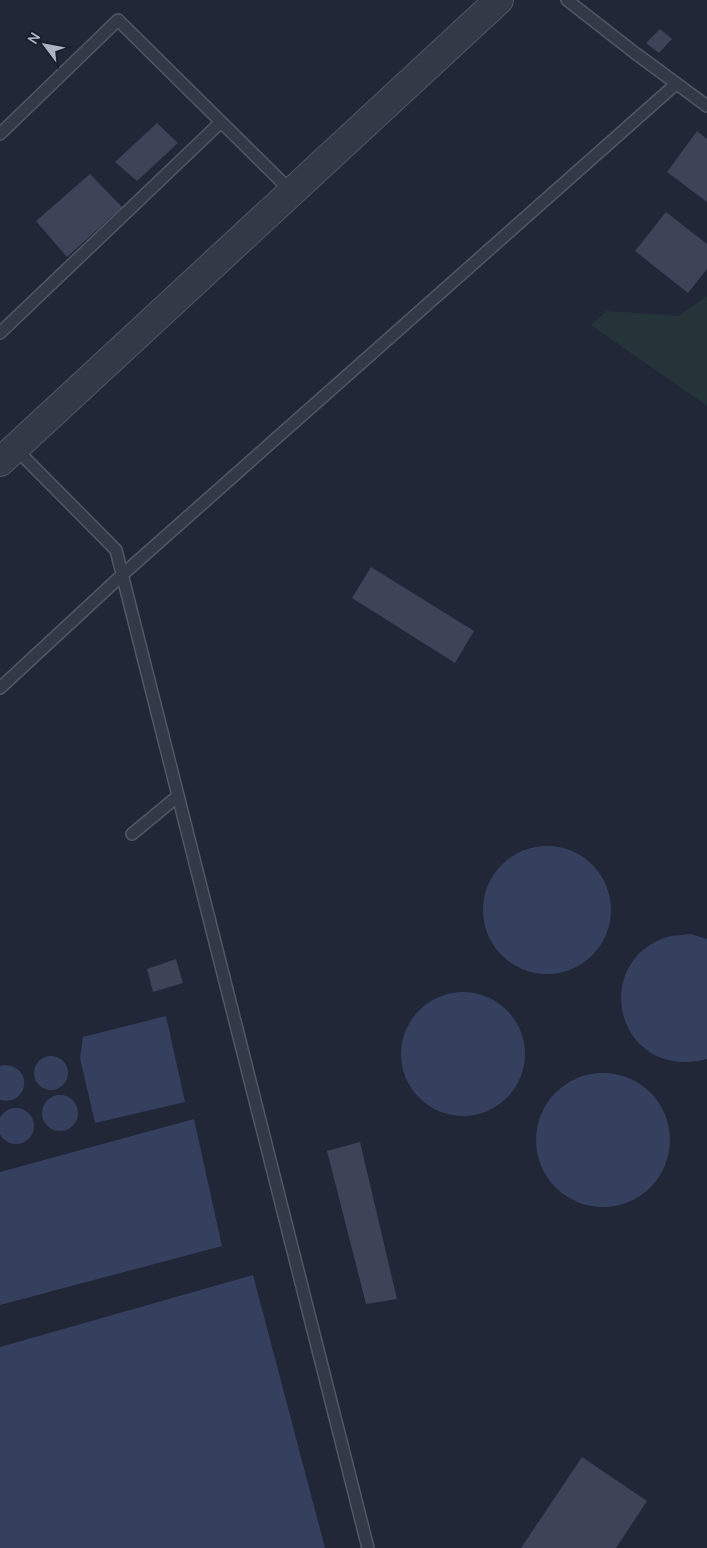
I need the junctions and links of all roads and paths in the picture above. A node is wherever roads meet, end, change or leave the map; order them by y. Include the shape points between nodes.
1 (499, 0) edge
2 (567, 0) edge
3 (676, 84) junction
4 (707, 106) edge
5 (221, 122) junction
6 (0, 134) edge
7 (292, 192) junction
8 (0, 333) edge
9 (8, 455) edge
10 (122, 575) junction
11 (0, 688) edge
12 (178, 796) junction
13 (132, 834) dead end
14 (368, 1548) edge

1 - 7 street
2 - 3 lane
3 - 4 lane
3 - 10 lane
5 - 6 lane via 118,20
5 - 7 lane
5 - 8 lane
7 - 9 street
9 - 10 lane via 116,550
10 - 11 lane
10 - 12 lane
12 - 13 lane
12 - 14 lane

